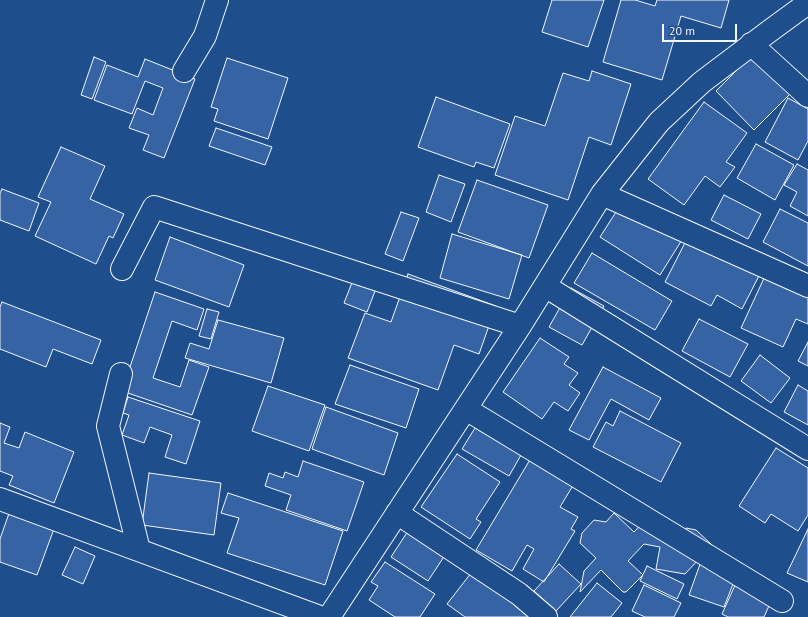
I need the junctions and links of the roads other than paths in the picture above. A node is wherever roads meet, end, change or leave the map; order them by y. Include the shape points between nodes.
1 (216, 0) edge
2 (808, 2) edge
3 (751, 44) junction
4 (184, 71) dead end
5 (808, 96) edge
6 (602, 194) junction
7 (122, 269) dead end
8 (545, 286) junction
9 (808, 286) edge
10 (520, 326) junction
11 (121, 374) dead end
12 (466, 409) junction
13 (808, 449) edge
14 (0, 499) edge
15 (397, 513) junction
16 (139, 550) junction
17 (782, 601) dead end
18 (320, 617) edge
19 (329, 617) edge
20 (546, 617) edge

1 - 4 street via 205,36
2 - 3 street
3 - 5 street
3 - 6 street via 702,82 659,122
6 - 8 street
6 - 9 street
7 - 10 street via 154,207
8 - 10 street
8 - 13 street
10 - 12 street
11 - 16 street via 108,426
12 - 15 street
12 - 17 street
14 - 16 street
15 - 19 street
15 - 20 street via 519,594
16 - 18 street

